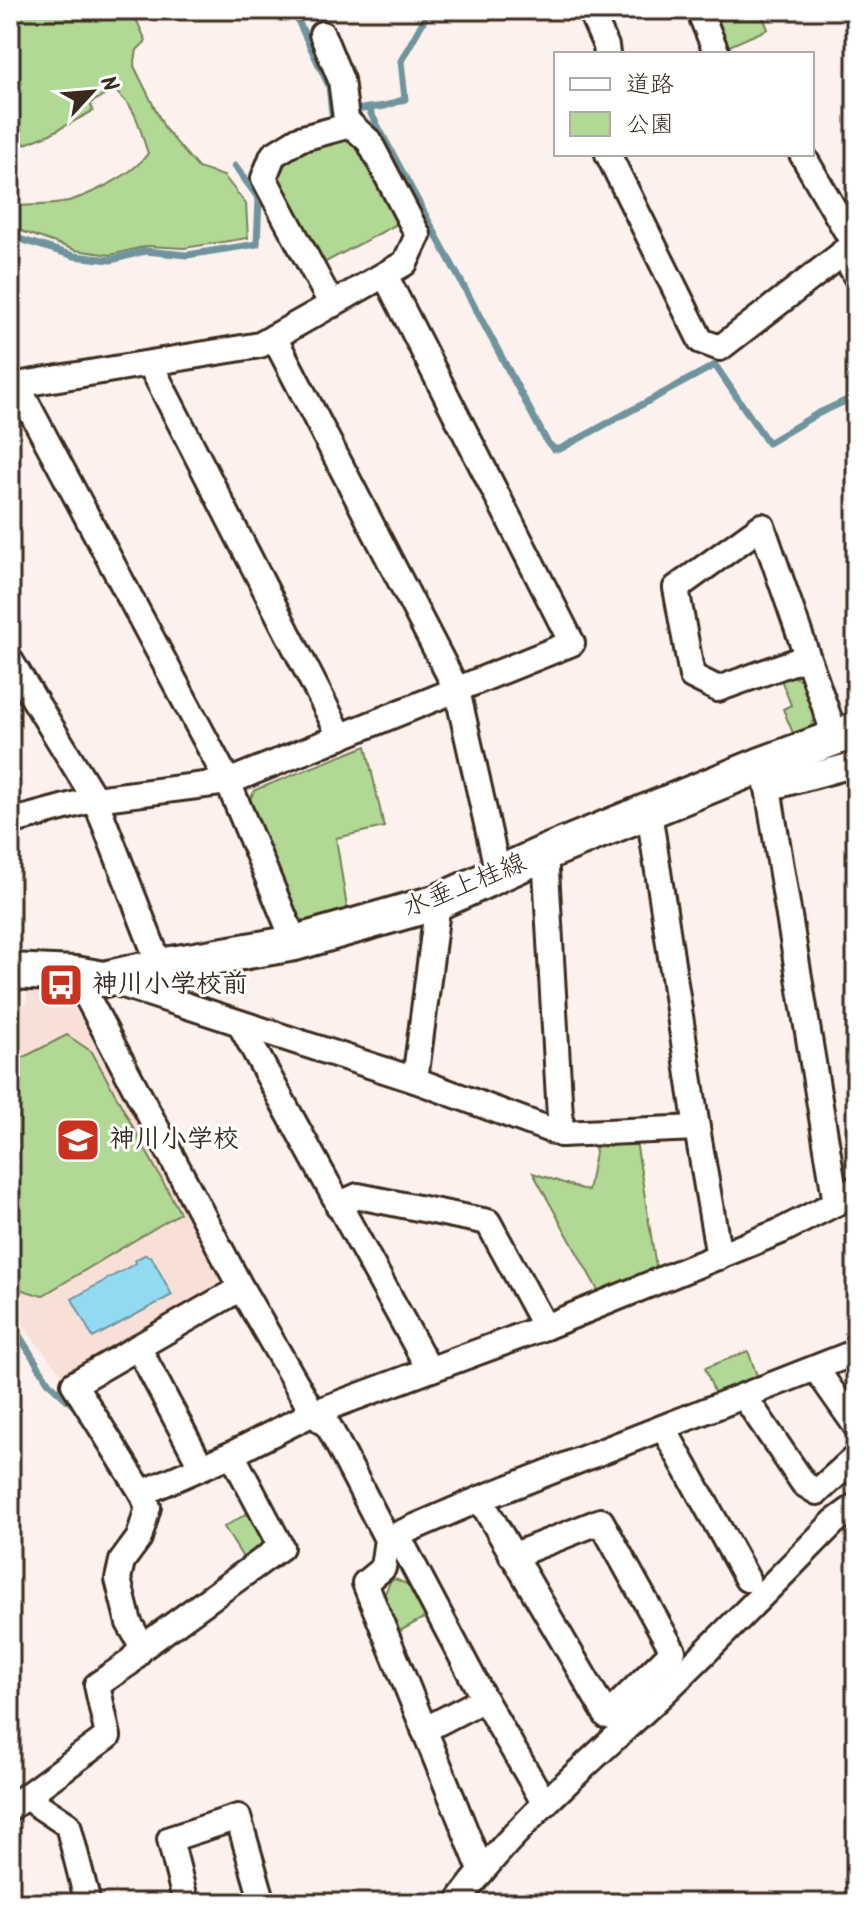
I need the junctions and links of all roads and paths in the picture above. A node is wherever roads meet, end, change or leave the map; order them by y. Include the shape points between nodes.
1 (590, 10) edge
2 (699, 10) edge
3 (322, 34) dead end
4 (607, 52) edge
5 (716, 52) edge
6 (347, 114) junction
7 (609, 156) edge
8 (803, 156) edge
9 (851, 246) edge
10 (385, 275) junction
11 (856, 276) edge
12 (332, 305) junction
13 (274, 337) junction
14 (150, 364) junction
15 (13, 385) edge
16 (807, 657) junction
17 (10, 660) edge
18 (457, 690) junction
19 (341, 737) junction
20 (849, 744) edge
21 (764, 776) junction
22 (228, 782) junction
23 (95, 799) junction
24 (649, 812) junction
25 (10, 822) edge
26 (545, 853) junction
27 (498, 873) junction
28 (438, 902) junction
29 (295, 943) junction
30 (160, 966) junction
31 (10, 971) edge
32 (89, 977) junction
33 (241, 1026) junction
34 (415, 1080) junction
35 (697, 1128) junction
36 (561, 1134) junction
37 (856, 1188) edge
38 (836, 1203) junction
39 (338, 1205) junction
40 (719, 1257) junction
41 (241, 1288) junction
42 (545, 1327) junction
43 (138, 1347) junction
44 (856, 1352) edge
45 (429, 1369) junction
46 (816, 1369) junction
47 (744, 1396) junction
48 (313, 1413) junction
49 (856, 1426) edge
50 (664, 1429) junction
51 (232, 1454) junction
52 (856, 1457) edge
53 (201, 1466) junction
54 (142, 1493) junction
55 (480, 1499) junction
56 (856, 1506) edge
57 (392, 1537) junction
58 (512, 1556) junction
59 (747, 1579) dead end
60 (143, 1647) junction
61 (682, 1659) junction
62 (484, 1699) junction
63 (424, 1730) junction
64 (18, 1803) edge
65 (545, 1804) junction
66 (481, 1870) junction
67 (81, 1901) edge
68 (186, 1903) edge
69 (263, 1903) edge
70 (457, 1903) edge

1 - 4 street
2 - 5 street
3 - 6 street via 341,80
6 - 10 street via 369,141 418,235 405,263
6 - 12 street via 273,155 264,178
7 - 9 street via 701,341 720,348
8 - 9 street
9 - 11 street
10 - 12 street
10 - 18 street via 572,643
12 - 13 street
13 - 14 street via 260,345
13 - 18 street
14 - 15 street
14 - 19 street
15 - 22 street
16 - 16 street via 762,526 676,588 692,676 718,689
16 - 20 street
17 - 23 street
18 - 19 street
18 - 27 street
19 - 22 street
20 - 21 main road, 水垂上桂線
21 - 24 main road, 水垂上桂線
21 - 38 street
22 - 23 street
22 - 29 street
23 - 25 street
23 - 30 street
24 - 26 main road, 水垂上桂線
24 - 35 street
26 - 27 main road, 水垂上桂線
26 - 36 street
27 - 28 main road, 水垂上桂線
28 - 29 main road, 水垂上桂線
28 - 34 street
29 - 30 main road, 水垂上桂線
30 - 32 main road, 水垂上桂線
31 - 32 main road, 水垂上桂線
32 - 33 street
32 - 41 street
33 - 34 street
33 - 39 street
34 - 36 street
35 - 36 street
35 - 40 street
37 - 38 street
38 - 40 street
39 - 42 street via 358,1196 488,1222
39 - 45 street
40 - 42 street
41 - 43 street
41 - 48 street
42 - 45 street
43 - 53 street
43 - 54 street via 74,1384
44 - 46 street
45 - 48 street
46 - 47 street
46 - 49 street
47 - 50 street
47 - 52 street via 804,1484 817,1492
48 - 51 street
48 - 57 street via 329,1427
50 - 55 street
50 - 59 street
51 - 53 street
51 - 60 street via 281,1547
53 - 54 street
54 - 60 street via 148,1507 118,1579 129,1623
55 - 57 street
55 - 58 street
56 - 61 street
57 - 62 street
57 - 63 street via 383,1568 365,1583
58 - 61 street via 601,1521
58 - 61 street via 607,1716
60 - 64 street via 97,1685 108,1736
61 - 65 street
62 - 63 street
62 - 65 street
63 - 66 street
64 - 67 street via 68,1825
65 - 66 street
66 - 70 street
68 - 69 street via 170,1839 238,1817

